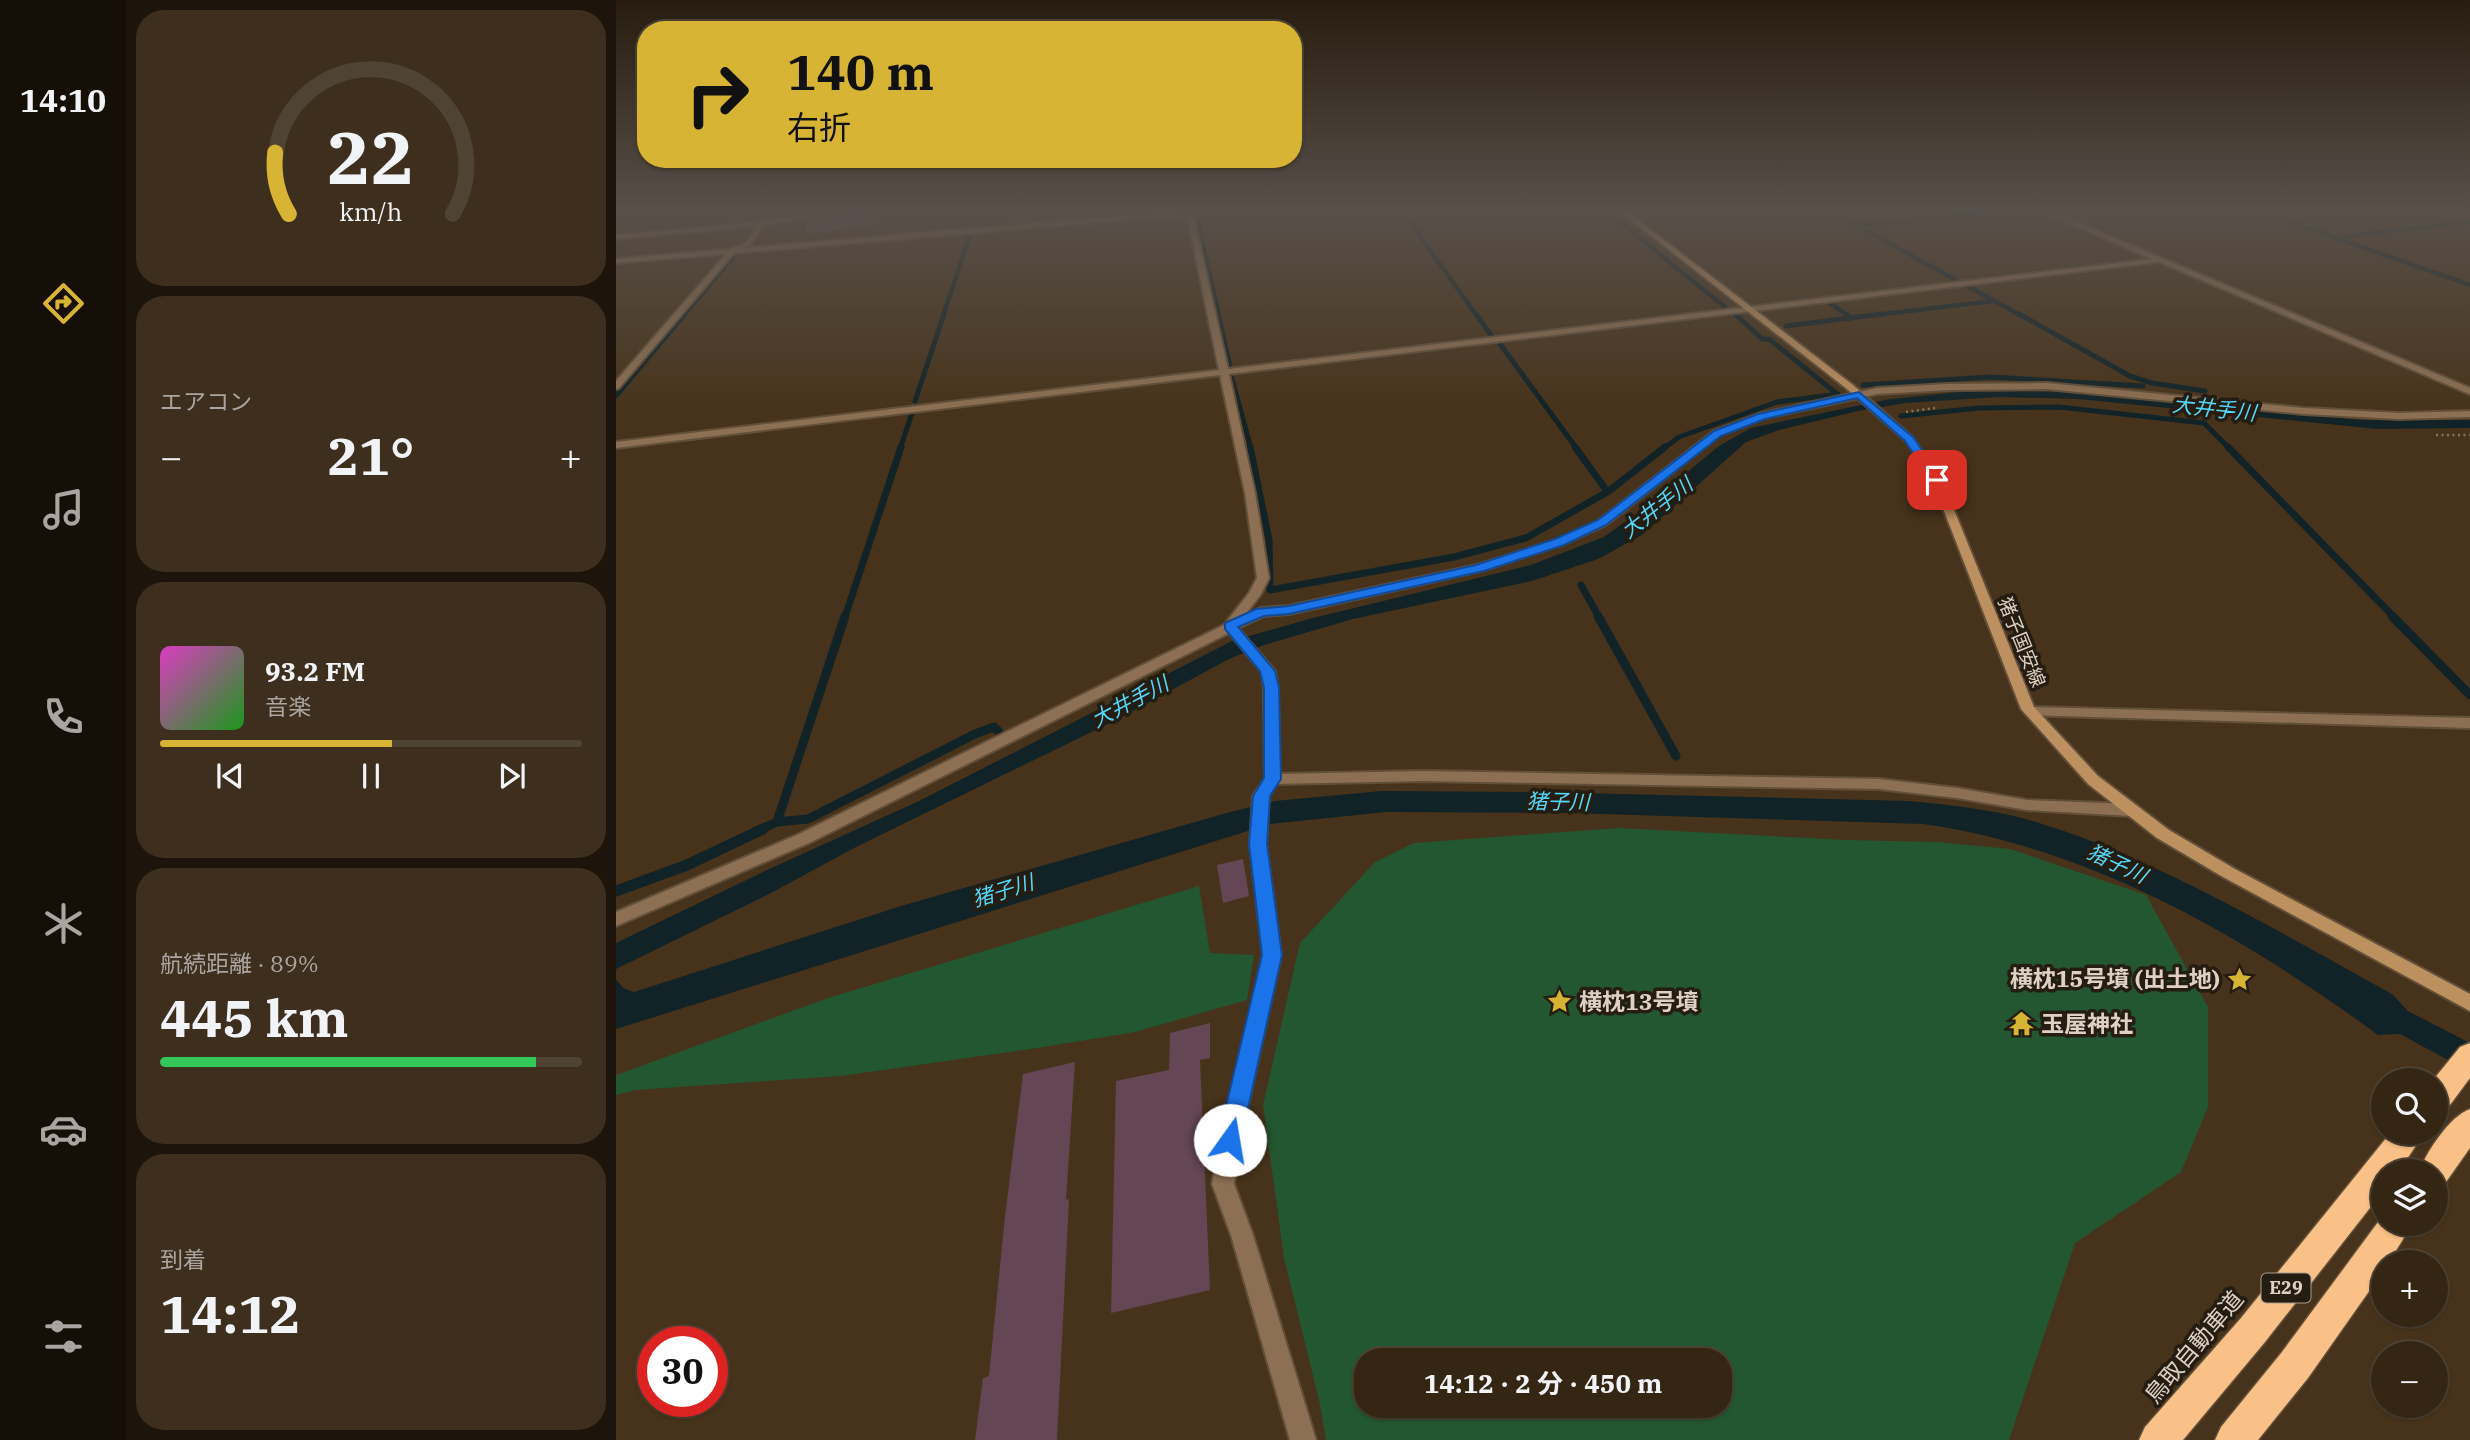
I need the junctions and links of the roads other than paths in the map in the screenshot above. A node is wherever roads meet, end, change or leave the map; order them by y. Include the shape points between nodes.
1 (709, 277) edge
2 (1203, 277) edge
3 (1708, 277) edge
4 (2016, 277) edge
5 (2201, 277) edge
6 (1750, 309) junction
7 (1223, 372) junction
8 (616, 386) edge
9 (2470, 391) edge
10 (1860, 396) junction
11 (2470, 414) edge
12 (616, 444) edge
13 (1230, 626) junction
14 (2031, 712) junction
15 (2470, 723) edge
16 (1272, 779) junction
17 (2131, 810) junction
18 (616, 919) edge
19 (2470, 1003) edge
20 (2470, 1056) edge
21 (2448, 1084) edge
22 (2470, 1123) edge
23 (2400, 1145) edge
24 (2443, 1159) edge
25 (2388, 1236) edge
26 (1303, 1440) edge
27 (2158, 1440) edge
28 (2234, 1440) edge

1 - 8 street
2 - 7 street
3 - 6 main road, 猪子国安線
4 - 6 street
5 - 9 street
6 - 7 street
6 - 10 main road, 猪子国安線
7 - 12 street
7 - 13 street via 1263,578
10 - 11 street via 1948,387 2047,386 2304,411
10 - 13 street via 1762,416 1717,433 1602,523 1548,546 1480,568 1289,610 1261,612
10 - 14 main road, 猪子国安線 via 1909,439 1937,480
13 - 16 street via 1268,671
13 - 18 street via 803,839
14 - 15 street
14 - 17 main road, 猪子国安線 via 2093,780
16 - 17 street via 1423,776 1879,784 2027,805
16 - 26 street via 1261,796 1258,844 1272,955 1223,1184
17 - 19 main road, 猪子国安線 via 2229,873
20 - 21 highway
22 - 24 highway
23 - 27 highway, 鳥取自動車道 / E29 via 2253,1330
25 - 28 highway, E29

